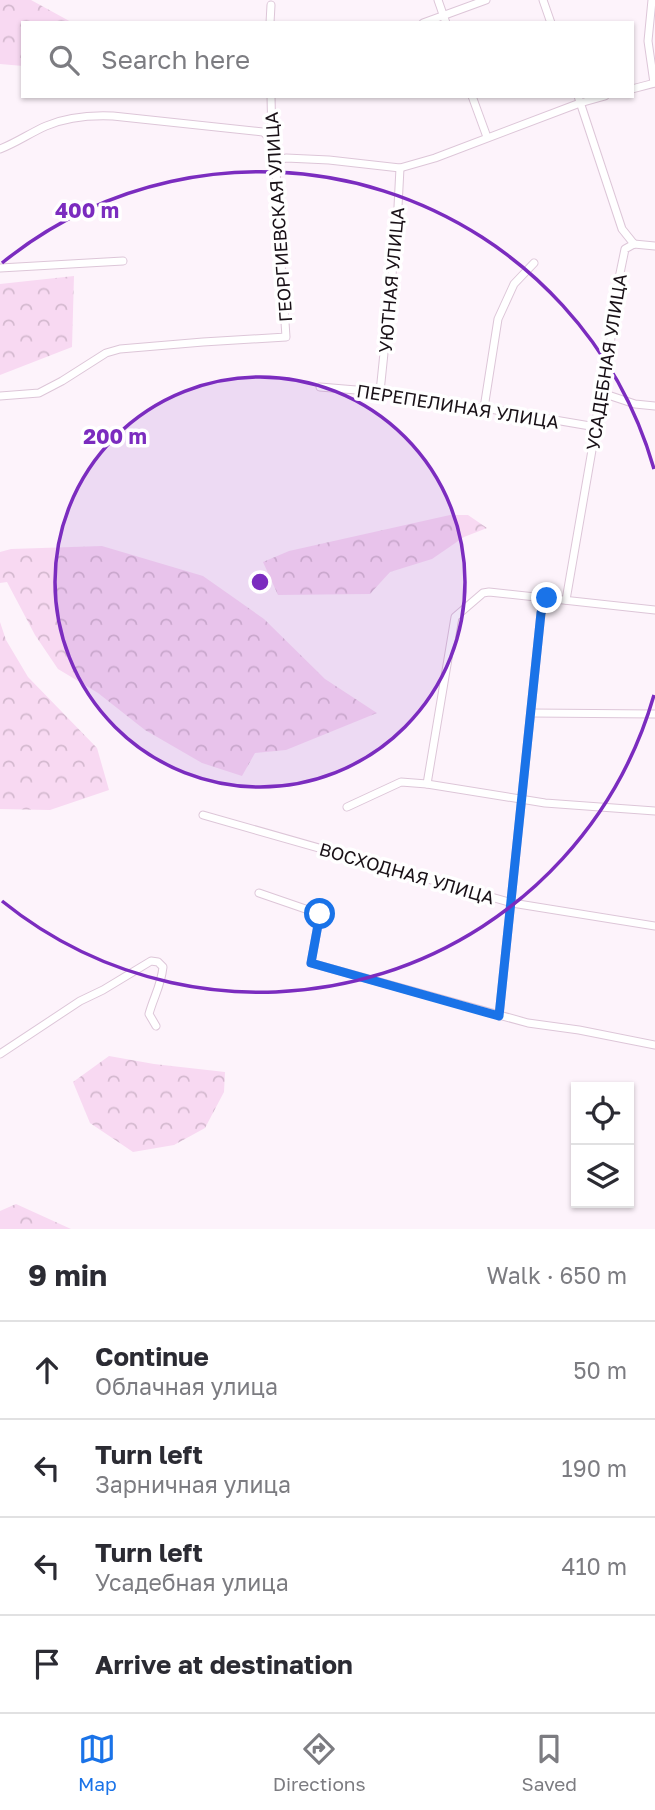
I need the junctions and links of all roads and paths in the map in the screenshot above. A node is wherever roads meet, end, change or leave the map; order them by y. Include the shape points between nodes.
1 (438, 0) edge
2 (486, 0) edge
3 (543, 0) edge
4 (652, 0) edge
5 (271, 5) dead end
6 (445, 19) edge
7 (270, 21) edge
8 (550, 21) edge
9 (654, 83) edge
10 (634, 88) edge
11 (271, 98) edge
12 (473, 98) edge
13 (579, 100) edge
14 (487, 138) junction
15 (272, 140) junction
16 (0, 149) edge
17 (277, 161) junction
18 (400, 168) junction
19 (634, 244) junction
20 (655, 246) edge
21 (123, 261) dead end
22 (534, 263) dead end
23 (0, 268) edge
24 (320, 387) dead end
25 (380, 392) junction
26 (600, 392) junction
27 (0, 396) edge
28 (655, 406) edge
29 (484, 408) junction
30 (596, 427) junction
31 (547, 598) junction
32 (566, 600) junction
33 (655, 610) edge
34 (531, 713) junction
35 (655, 714) edge
36 (428, 784) junction
37 (523, 799) junction
38 (347, 807) dead end
39 (655, 811) edge
40 (203, 815) dead end
41 (259, 892) dead end
42 (512, 903) junction
43 (655, 926) edge
44 (499, 1016) junction
45 (156, 1026) dead end
46 (655, 1045) edge
47 (0, 1054) edge

1 - 6 street
2 - 6 street
3 - 8 street
4 - 9 street via 649,41
5 - 7 street
9 - 10 street
11 - 15 street, ГЕОРГИЕВСКАЯ УЛИЦА
12 - 14 street
13 - 14 street
13 - 19 street via 622,229
14 - 18 street
15 - 16 street via 263,132 93,115 47,125
15 - 17 street, ГЕОРГИЕВСКАЯ УЛИЦА
17 - 18 street via 329,160
17 - 27 street, ГЕОРГИЕВСКАЯ УЛИЦА via 286,337 120,349 39,393
18 - 25 street, УЮТНАЯ УЛИЦА
19 - 20 street
19 - 26 street, УСАДЕБНАЯ УЛИЦА via 625,250
21 - 23 street
22 - 29 street via 514,284 498,319
24 - 25 street, ПЕРЕПЕЛИНАЯ УЛИЦА
25 - 29 street, ПЕРЕПЕЛИНАЯ УЛИЦА
26 - 28 street
26 - 30 street, УСАДЕБНАЯ УЛИЦА
29 - 30 street, ПЕРЕПЕЛИНАЯ УЛИЦА
30 - 32 street, УСАДЕБНАЯ УЛИЦА
31 - 32 street
31 - 34 street via 541,613
31 - 36 street via 483,593 455,617
32 - 33 street
34 - 35 street
34 - 37 street
36 - 37 street
36 - 38 street via 401,782
37 - 39 street
37 - 42 street
40 - 42 street, ВОСХОДНАЯ УЛИЦА
41 - 44 street via 320,914 311,963
42 - 43 street, ВОСХОДНАЯ УЛИЦА
42 - 44 street
44 - 46 street
45 - 47 street via 149,1014 163,967 151,961

